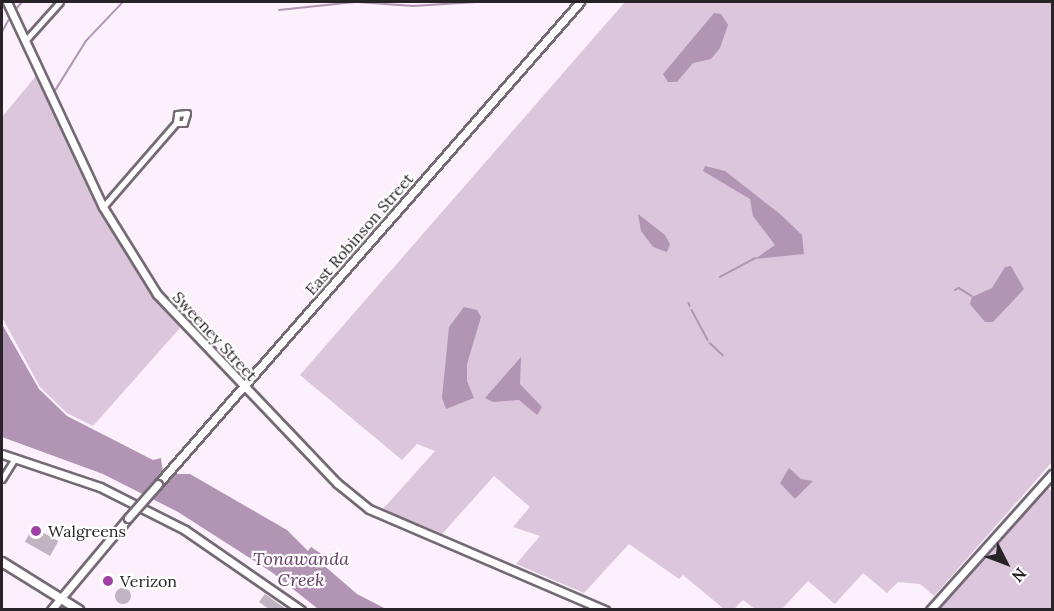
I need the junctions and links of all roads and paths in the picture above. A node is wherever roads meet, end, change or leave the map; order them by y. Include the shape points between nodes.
1 (7, 2) edge
2 (60, 2) edge
3 (580, 2) edge
4 (25, 41) junction
5 (176, 123) dead end
6 (103, 207) junction
7 (244, 387) junction
8 (2, 454) edge
9 (15, 458) junction
10 (1053, 474) edge
11 (2, 479) edge
12 (2, 561) edge
13 (60, 598) junction
14 (51, 609) edge
15 (79, 609) edge
16 (301, 609) edge
17 (605, 609) edge
18 (930, 609) edge

1 - 4 street, Sweeney Street
2 - 4 street
3 - 7 street, East Robinson Street
4 - 6 street, Sweeney Street
5 - 6 street
6 - 7 street, Sweeney Street via 157,294
7 - 13 street, East Robinson Street, bridge
7 - 17 street, Sweeney Street via 352,498
8 - 9 street
9 - 11 street
9 - 16 street via 100,487 185,530
10 - 18 street
12 - 13 main road
13 - 14 street, East Robinson Street
13 - 15 main road

